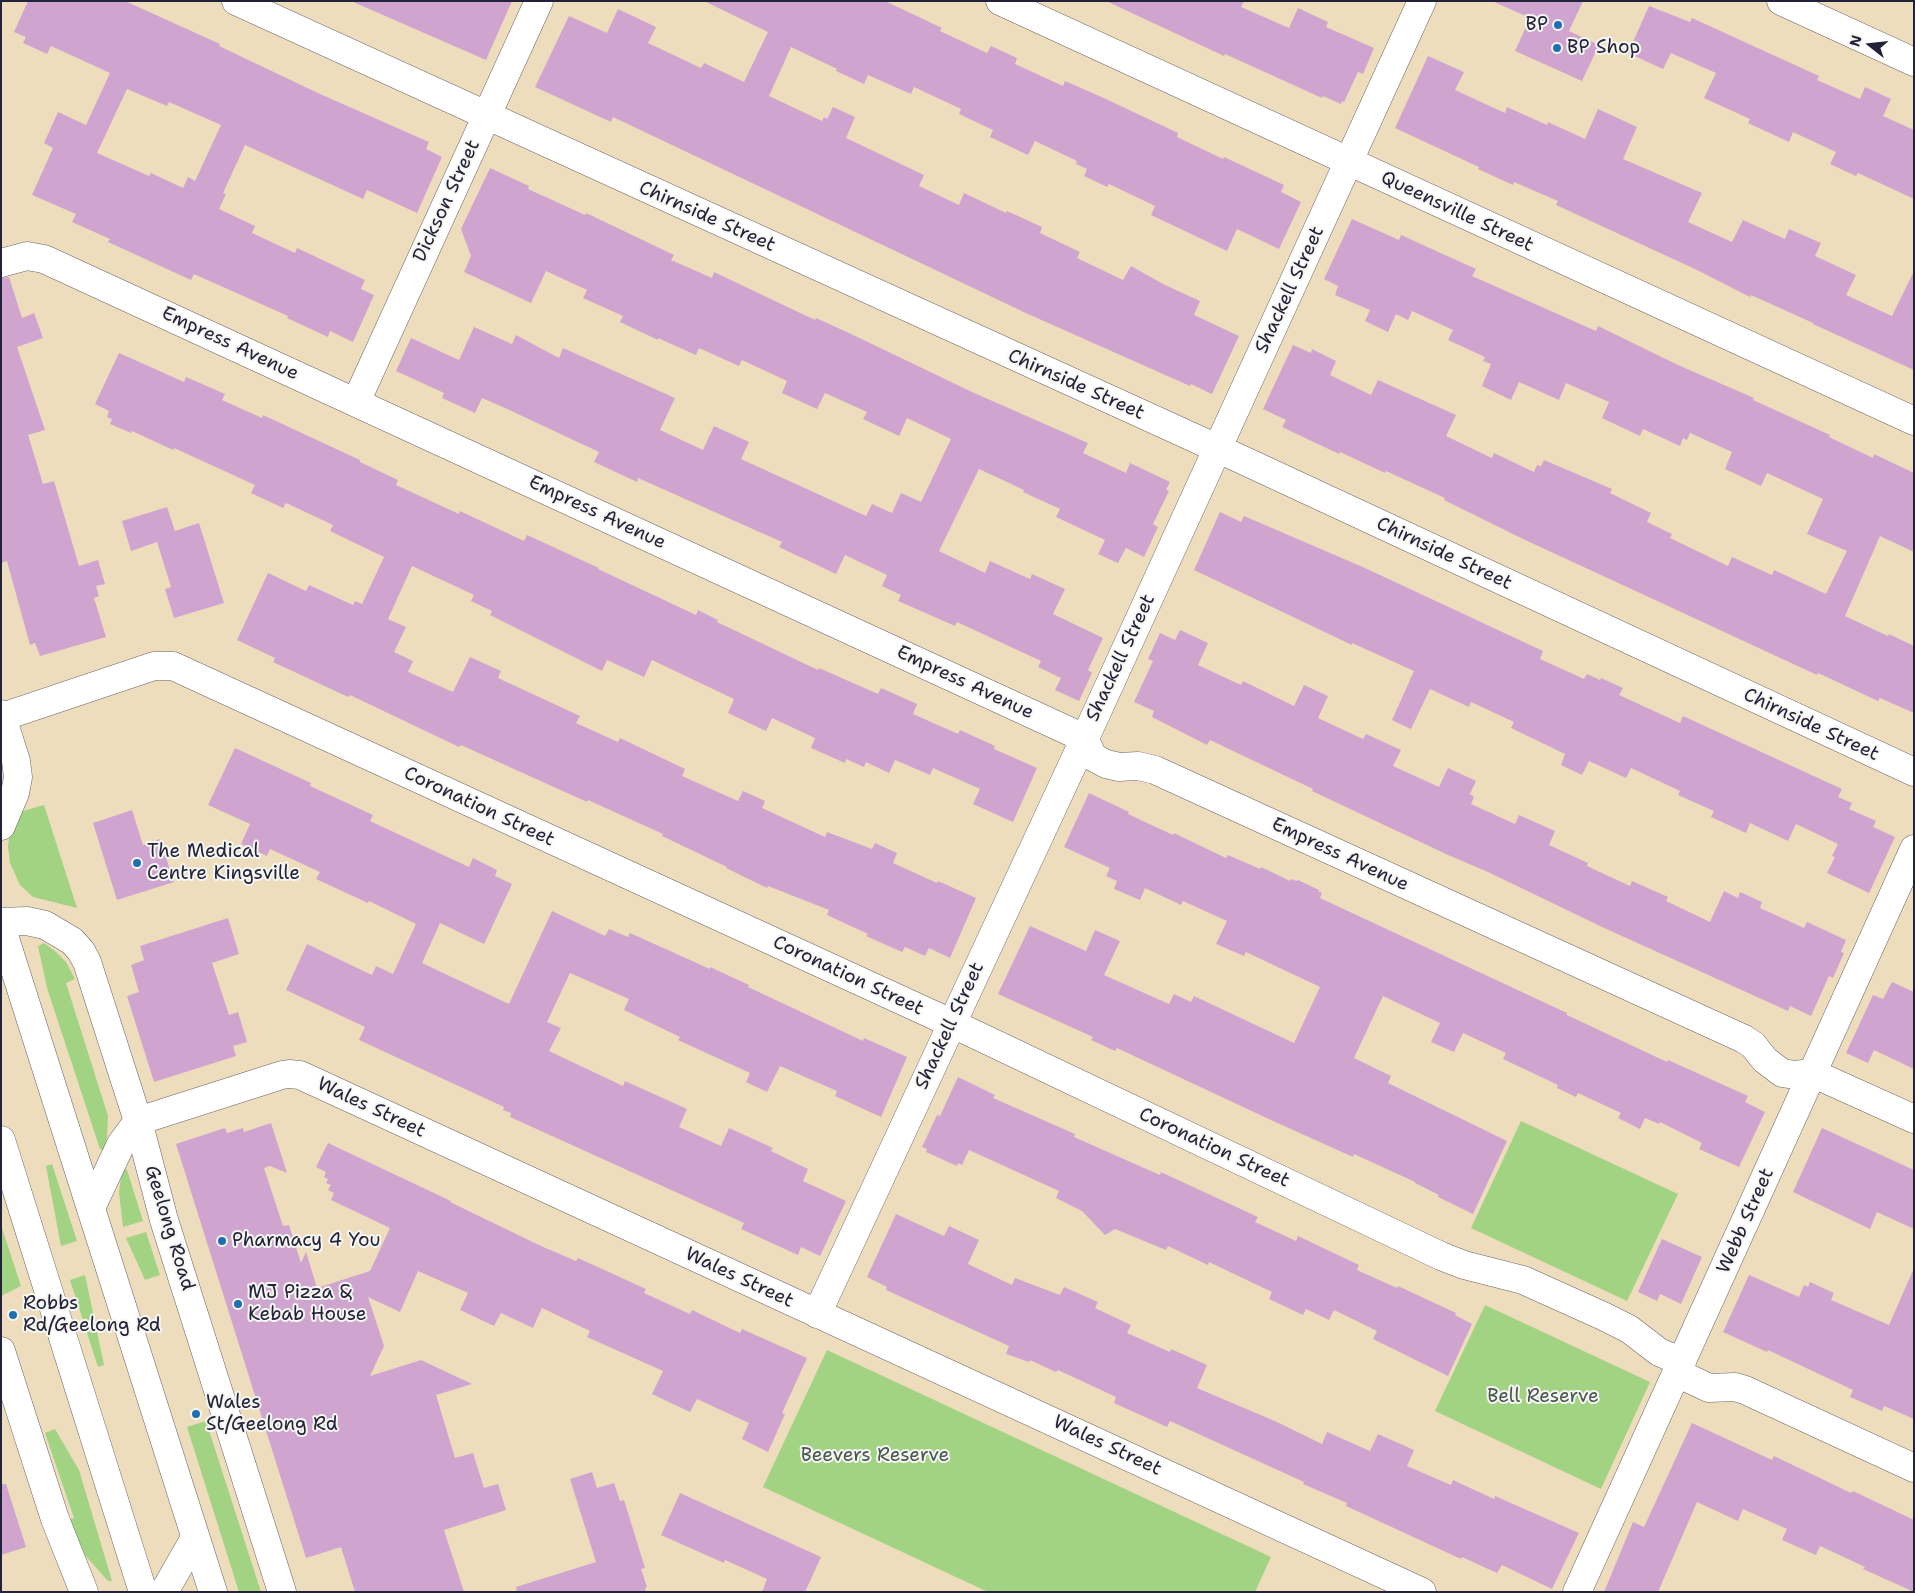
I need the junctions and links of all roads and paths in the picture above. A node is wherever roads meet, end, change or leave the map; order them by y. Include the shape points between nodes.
1 (236, 1) edge
2 (539, 1) edge
3 (1000, 1) edge
4 (1422, 1) edge
5 (1781, 1) edge
6 (1914, 62) edge
7 (486, 116) junction
8 (1349, 163) junction
9 (1, 264) edge
10 (356, 402) junction
11 (1914, 421) edge
12 (1217, 449) junction
13 (2, 715) edge
14 (1084, 738) junction
15 (1914, 772) edge
16 (1, 826) edge
17 (1914, 849) edge
18 (1, 924) edge
19 (951, 1023) junction
20 (1812, 1073) junction
21 (1914, 1119) edge
22 (138, 1121) junction
23 (1, 1140) edge
24 (92, 1208) junction
25 (818, 1314) junction
26 (1, 1351) edge
27 (1679, 1367) junction
28 (1914, 1468) edge
29 (195, 1538) junction
30 (85, 1588) edge
31 (142, 1592) edge
32 (164, 1592) edge
33 (213, 1592) edge
34 (282, 1592) edge
35 (1422, 1592) edge
36 (1577, 1592) edge

1 - 7 main road, Chirnside Street
2 - 7 main road, Dickson Street
3 - 8 main road, Queensville Street
4 - 8 main road, Shackell Street
5 - 6 main road
7 - 10 main road, Dickson Street
7 - 12 main road, Chirnside Street
8 - 11 main road, Queensville Street
8 - 12 main road, Shackell Street
9 - 10 main road, Empress Avenue via 27,256 44,259
10 - 14 main road, Empress Avenue
12 - 14 main road, Shackell Street
12 - 15 main road, Chirnside Street
13 - 16 main road via 18,777
13 - 19 main road, Coronation Street via 154,666 173,666
14 - 19 main road, Shackell Street
14 - 20 main road, Empress Avenue via 1093,757 1106,764 1154,770 1744,1039 1782,1073
17 - 20 main road, Webb Street
18 - 22 main road, Geelong Road via 40,923 66,937 81,951
18 - 24 main road, Geelong Road
19 - 25 main road, Shackell Street
19 - 27 main road, Coronation Street via 1441,1256 1523,1280 1603,1316 1629,1329
20 - 21 main road, Empress Avenue
20 - 27 main road, Webb Street
22 - 24 main road via 121,1144
22 - 25 main road, Wales Street via 282,1075 297,1074
22 - 34 main road, Geelong Road via 164,1220
23 - 31 main road
24 - 29 main road, Geelong Road
25 - 35 main road, Wales Street
26 - 30 main road via 55,1520
27 - 28 main road, Coronation Street via 1709,1388 1745,1390
27 - 36 main road, Webb Street
29 - 32 main road
29 - 33 main road, Geelong Road

